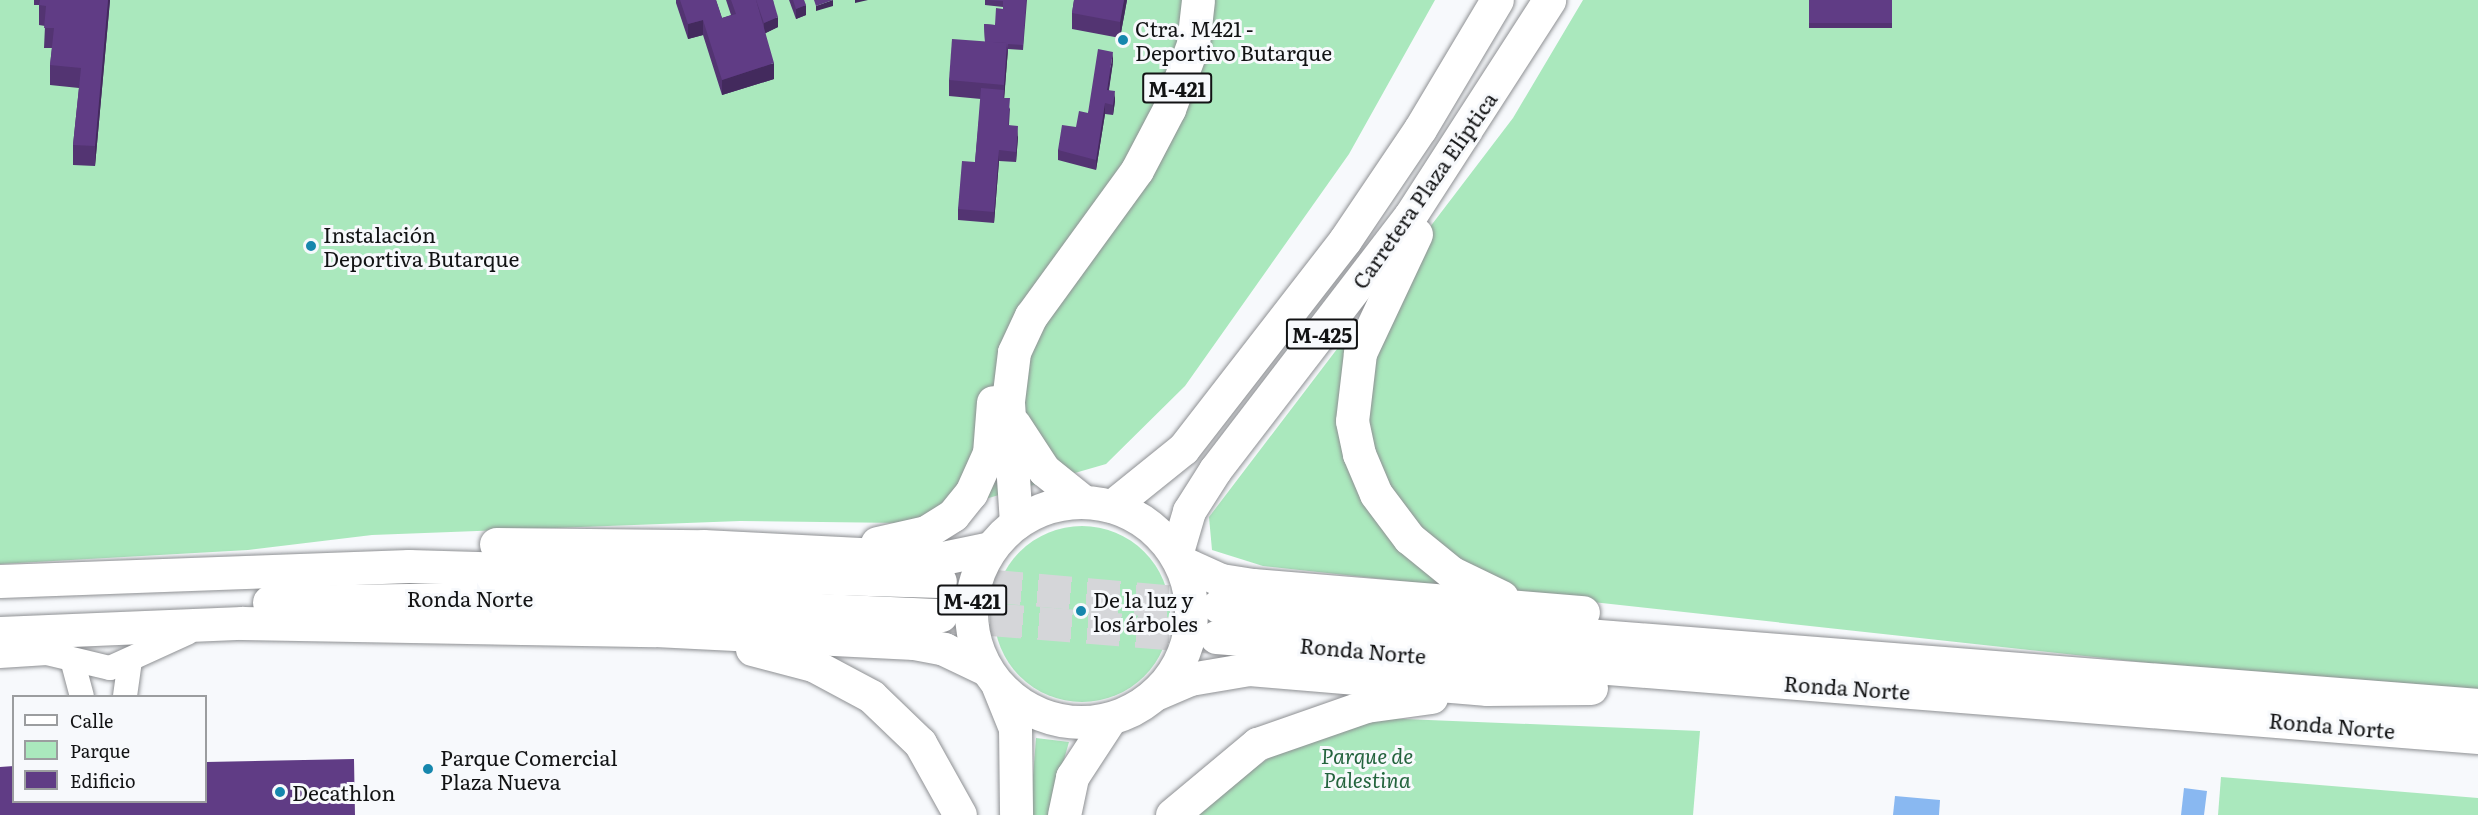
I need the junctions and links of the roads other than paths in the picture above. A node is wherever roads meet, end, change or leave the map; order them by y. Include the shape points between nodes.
1 (1198, 0) edge
2 (1476, 0) edge
3 (1497, 0) edge
4 (1549, 0) edge
5 (1478, 116) junction
6 (1420, 129) junction
7 (1021, 336) junction
8 (1016, 434) junction
9 (1098, 504) junction
10 (1016, 523) junction
11 (703, 546) junction
12 (991, 548) junction
13 (1178, 558) junction
14 (299, 567) junction
15 (0, 581) edge
16 (940, 581) tunnel mouth
17 (1521, 605) junction
18 (0, 613) edge
19 (940, 615) tunnel mouth
20 (242, 623) junction
21 (530, 627) junction
22 (0, 633) edge
23 (1772, 648) junction
24 (0, 656) edge
25 (130, 662) junction
26 (73, 663) junction
27 (992, 677) junction
28 (1711, 679) junction
29 (1487, 688) junction
30 (82, 695) edge
31 (125, 695) edge
32 (1154, 695) junction
33 (2478, 705) edge
34 (1110, 719) junction
35 (2478, 737) edge
36 (960, 815) edge
37 (1016, 815) edge
38 (1064, 815) edge
39 (1172, 815) edge

1 - 7 main road, M-421 via 1193,44 1169,109 1137,170
2 - 6 main road
3 - 6 main road, Carretera Plaza Elíptica / M-425
4 - 5 main road, Carretera Plaza Elíptica / M-425
5 - 13 main road, Carretera Plaza Elíptica / M-425 via 1410,216 1215,470 1189,511
5 - 17 main road via 1373,319 1360,353 1352,421 1376,494 1409,538 1452,573
6 - 9 main road, Carretera Plaza Elíptica / M-425 via 1345,240 1183,449
7 - 8 main road, M-421 via 1011,367
7 - 11 main road via 999,370 982,472 953,515 902,541
8 - 9 main road via 1044,470
8 - 10 main road, M-421
9 - 10 main road, M-421 via 1034,512
9 - 13 main road via 1145,523
10 - 12 main road, M-421
11 - 12 main road, Ronda Norte via 943,558
11 - 14 main road, Ronda Norte via 503,543 340,553
12 - 27 main road, M-421 via 976,576 970,608 974,640
13 - 17 main road via 1221,579 1253,585
13 - 32 main road via 1190,623 1176,665
14 - 15 main road, Ronda Norte
14 - 16 main road, Ronda Norte via 539,566
17 - 23 main road via 1718,632
18 - 19 main road, Ronda Norte via 524,598
20 - 21 main road
20 - 22 main road
20 - 25 street via 174,636
21 - 27 main road via 914,643 944,649
21 - 36 main road via 565,636 755,649 821,668 871,696 920,742
23 - 28 main road, Ronda Norte via 1217,621
23 - 33 main road, Ronda Norte
24 - 26 street via 47,653
25 - 26 street via 96,668
25 - 31 street
26 - 30 street
27 - 34 main road via 1045,716 1086,723
27 - 37 main road, M-421 via 1015,728
28 - 29 main road via 1657,688
28 - 35 main road, Ronda Norte
29 - 32 main road via 1249,669 1190,679
29 - 39 main road via 1366,706 1257,744
32 - 34 main road
34 - 38 main road via 1072,777

